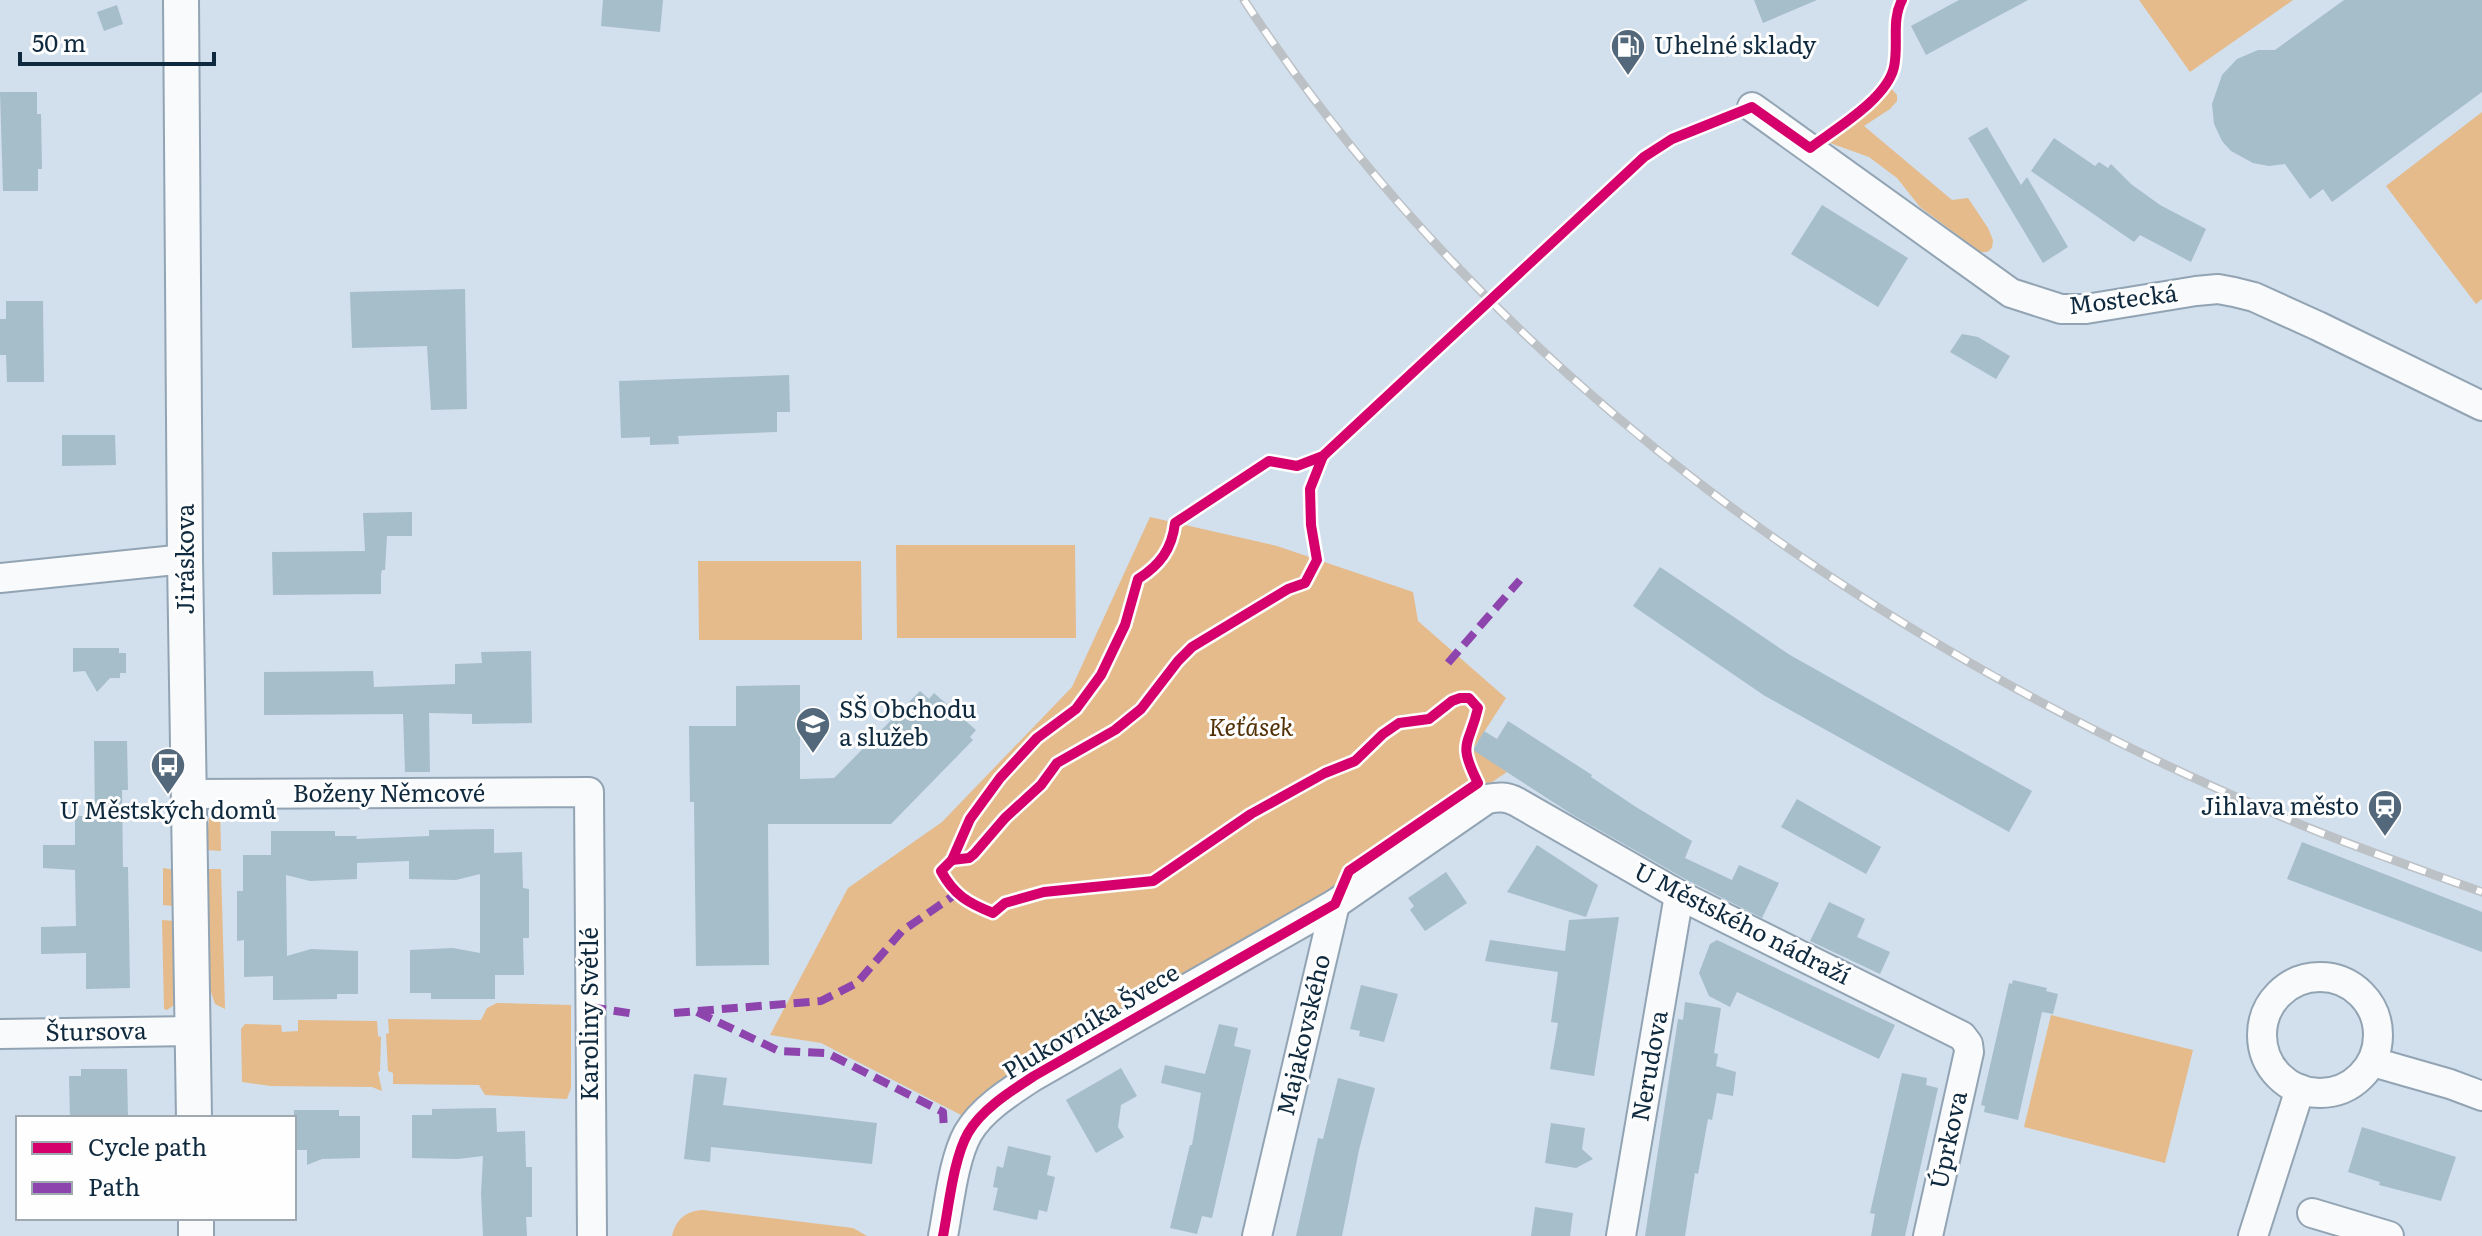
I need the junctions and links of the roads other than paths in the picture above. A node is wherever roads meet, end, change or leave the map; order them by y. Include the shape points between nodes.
1 (181, 0) edge
2 (1752, 107) dead end
3 (2482, 406) edge
4 (185, 559) junction
5 (0, 578) edge
6 (589, 792) joint
7 (189, 794) junction
8 (1679, 895) junction
9 (1335, 904) junction
10 (193, 1031) junction
11 (0, 1034) edge
12 (1968, 1044) joint
13 (2376, 1052) junction
14 (2300, 1089) junction
15 (2482, 1096) edge
16 (194, 1116) edge
17 (2312, 1213) dead end
18 (592, 1236) edge
19 (943, 1236) edge
20 (1257, 1236) edge
21 (1621, 1236) edge
22 (1928, 1236) edge
23 (2253, 1236) edge
24 (2389, 1236) edge

1 - 4 main road, Jiráskova
2 - 3 street, Mostecká via 2011,293 2061,309 2086,309 2196,291 2234,292 2318,326
4 - 5 street
4 - 7 main road, Jiráskova
6 - 7 street, Boženy Němcové
6 - 18 street, Karoliny Světlé
7 - 10 main road, Jiráskova
8 - 9 street, U Městského nádraží via 1509,797 1487,799
8 - 12 street, U Městského nádraží via 1950,1030
8 - 21 street, Nerudova
9 - 19 street, Plukovníka Švece via 1034,1076 991,1107 968,1133
9 - 20 street, Majakovského
10 - 11 street, Štursova
10 - 16 main road, Jiráskova
12 - 22 street, Úprkova
13 - 14 street via 2361,1078 2345,1088 2326,1094
13 - 14 street via 2378,1024 2359,991 2323,976 2286,986 2264,1017 2261,1037 2274,1072
13 - 15 street
14 - 23 street
17 - 24 street

